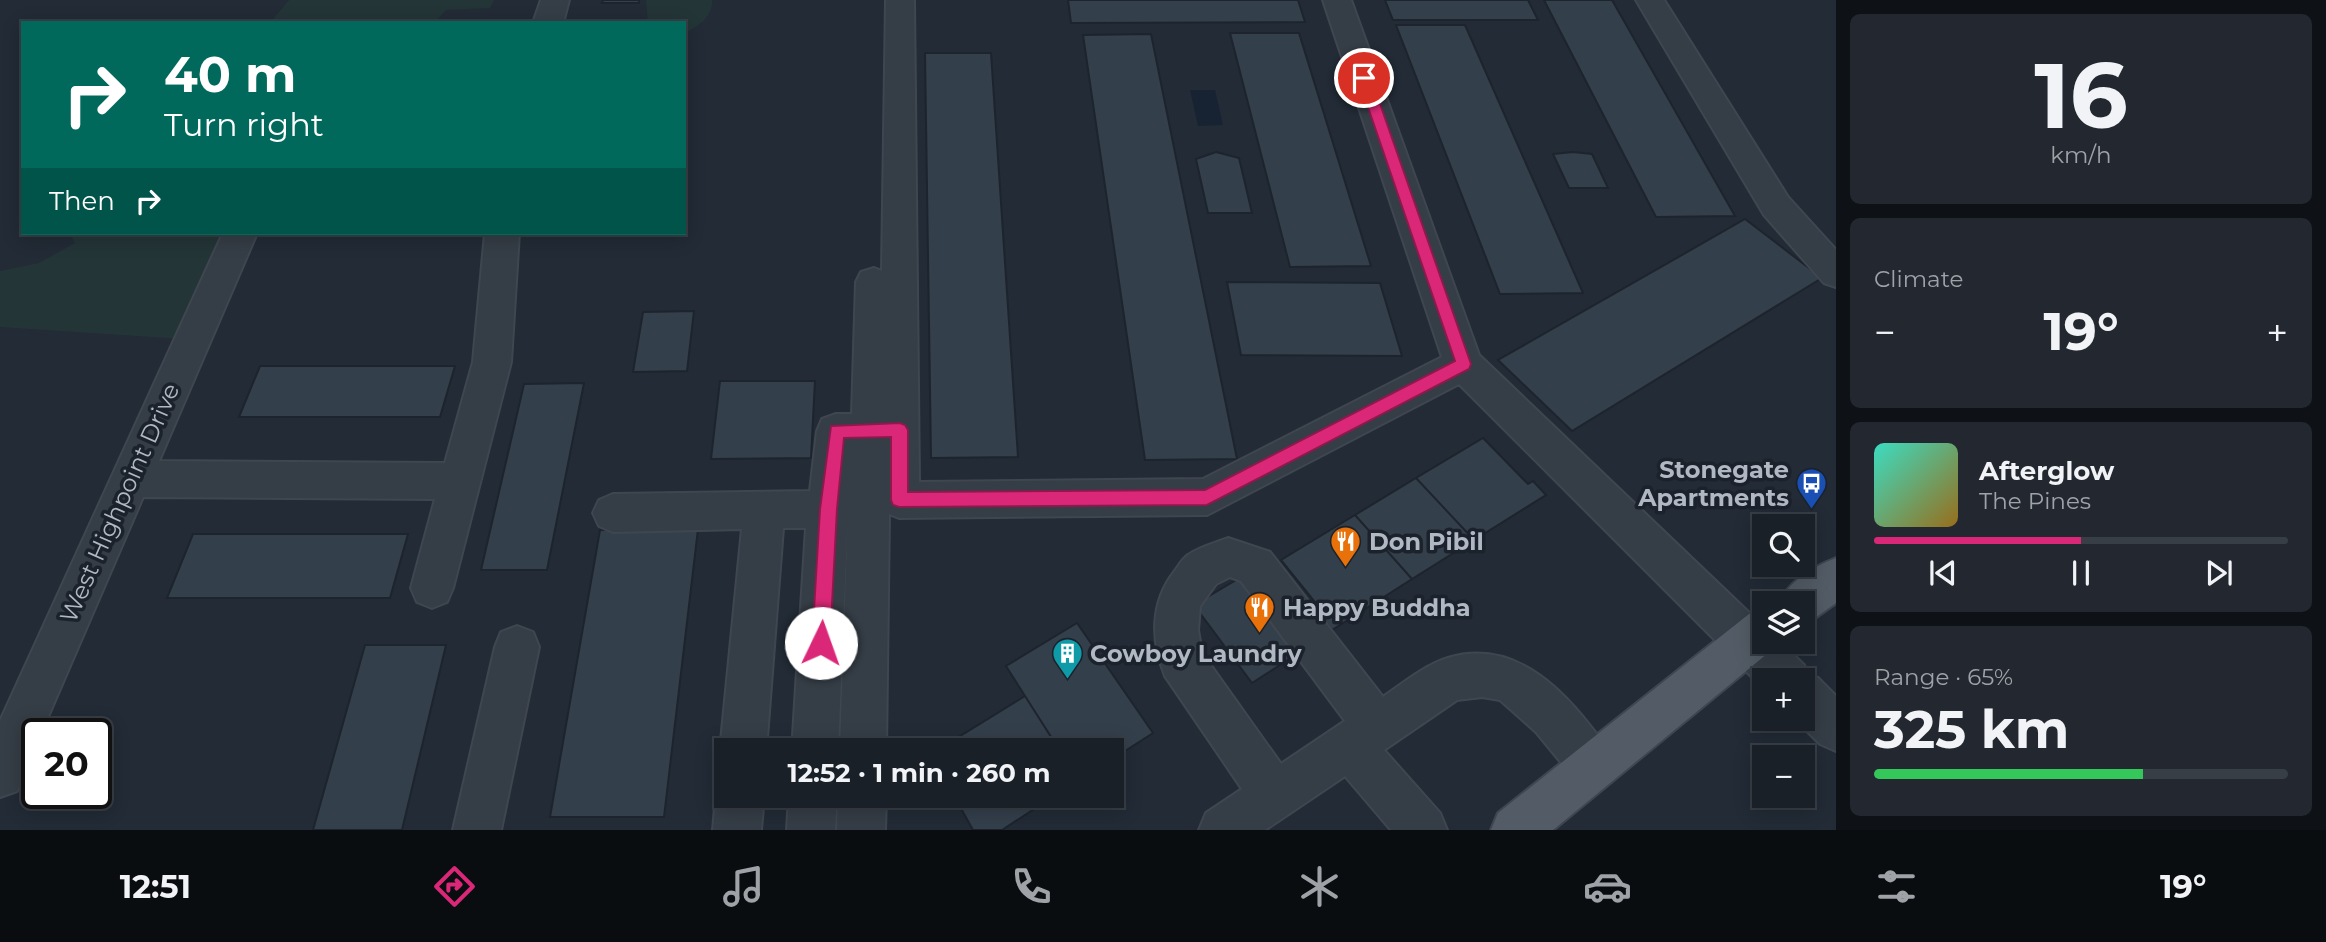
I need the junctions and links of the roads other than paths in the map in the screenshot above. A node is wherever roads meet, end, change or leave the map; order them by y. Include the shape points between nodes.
1 (555, 0) edge
2 (880, 0) edge
3 (900, 0) edge
4 (1337, 0) edge
5 (1650, 0) edge
6 (549, 21) edge
7 (239, 235) edge
8 (502, 235) edge
9 (1836, 273) edge
10 (1464, 364) junction
11 (885, 430) junction
12 (131, 479) junction
13 (460, 481) junction
14 (828, 509) junction
15 (764, 510) junction
16 (613, 513) dead end
17 (1836, 578) edge
18 (432, 588) dead end
19 (1815, 593) edge
20 (1752, 633) edge
21 (1752, 638) edge
22 (517, 648) dead end
23 (1815, 707) edge
24 (1836, 728) edge
25 (1363, 736) junction
26 (744, 738) edge
27 (817, 738) edge
28 (864, 738) edge
29 (1593, 766) junction
30 (1, 772) edge
31 (1275, 796) junction
32 (739, 808) edge
33 (812, 808) edge
34 (862, 808) edge
35 (477, 830) edge
36 (737, 830) edge
37 (811, 830) edge
38 (861, 830) edge
39 (1223, 830) edge
40 (1423, 830) edge
41 (1515, 830) edge

1 - 6 street
2 - 11 street
3 - 11 street
4 - 10 street
5 - 9 street via 1776,206
7 - 12 street, West Highpoint Drive
8 - 13 street via 492,362
10 - 11 street via 1207,497 899,500
10 - 20 street
11 - 14 street via 836,431
11 - 28 street
12 - 13 street
12 - 30 street, West Highpoint Drive
13 - 18 street
14 - 15 street
14 - 27 street
15 - 16 street
15 - 26 street
17 - 19 main road
21 - 29 main road
22 - 35 street
23 - 24 street
25 - 29 street via 1448,680 1471,675 1505,678 1530,694
25 - 31 street
25 - 31 street via 1255,566 1228,557 1201,570 1179,600 1176,630 1181,661
25 - 40 street
29 - 41 main road
31 - 39 street
32 - 36 street
33 - 37 street
34 - 38 street

